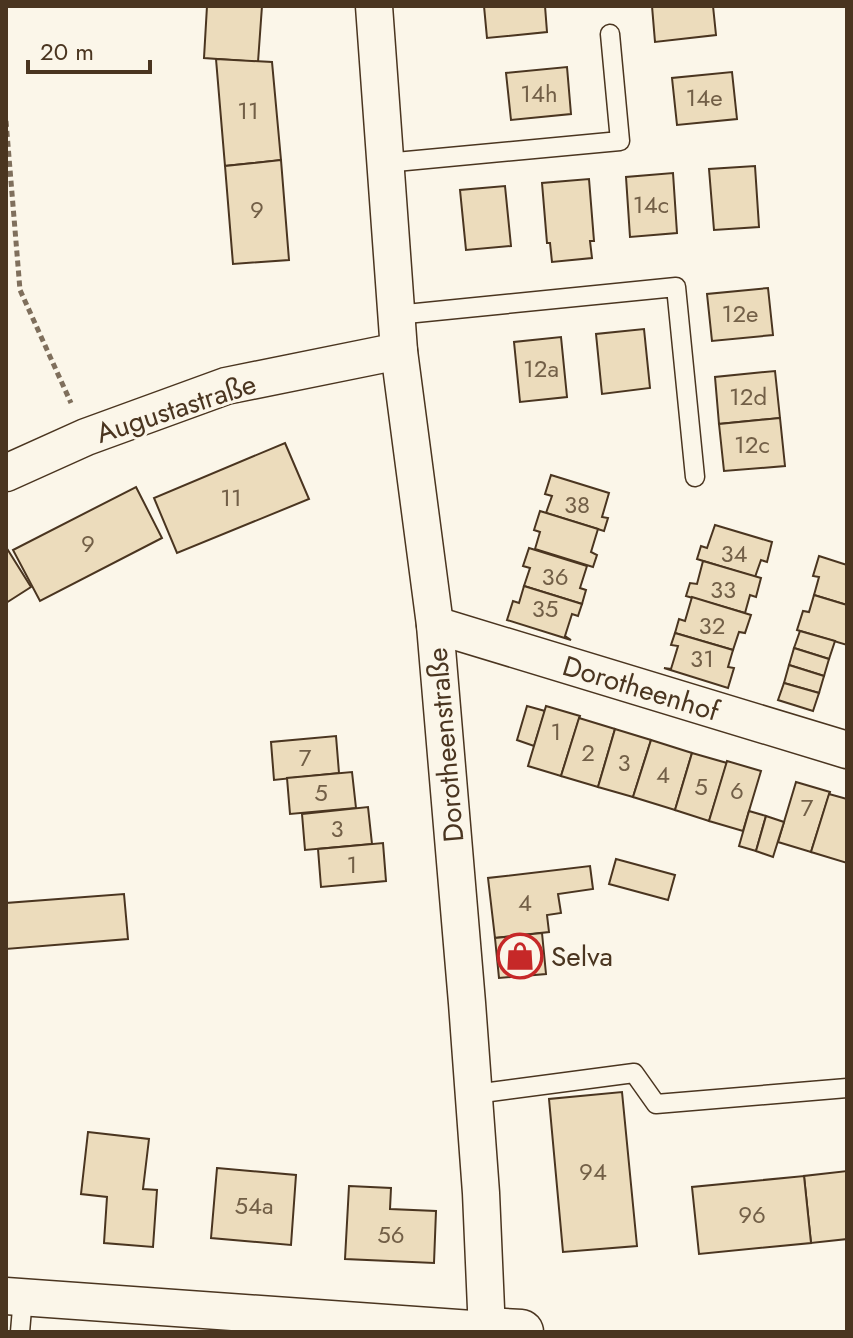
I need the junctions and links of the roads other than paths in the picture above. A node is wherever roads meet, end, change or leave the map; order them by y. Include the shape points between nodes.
1 (374, 6) edge
2 (610, 34) dead end
3 (385, 163) junction
4 (396, 315) junction
5 (399, 351) junction
6 (6, 473) edge
7 (695, 477) dead end
8 (435, 625) junction
9 (847, 750) edge
10 (847, 1088) edge
11 (475, 1094) junction
12 (16, 1308) edge
13 (498, 1331) edge

1 - 3 street, Dorotheenstraße
2 - 3 lane via 620,141
3 - 4 street, Dorotheenstraße
4 - 5 street, Dorotheenstraße
4 - 7 lane via 676,287
5 - 6 street, Augustastraße via 226,386 86,437
5 - 8 street, Dorotheenstraße
8 - 9 street, Dorotheenhof
8 - 11 street, Dorotheenstraße
10 - 11 lane via 656,1104 634,1073
11 - 13 street, Dorotheenstraße
12 - 13 street

